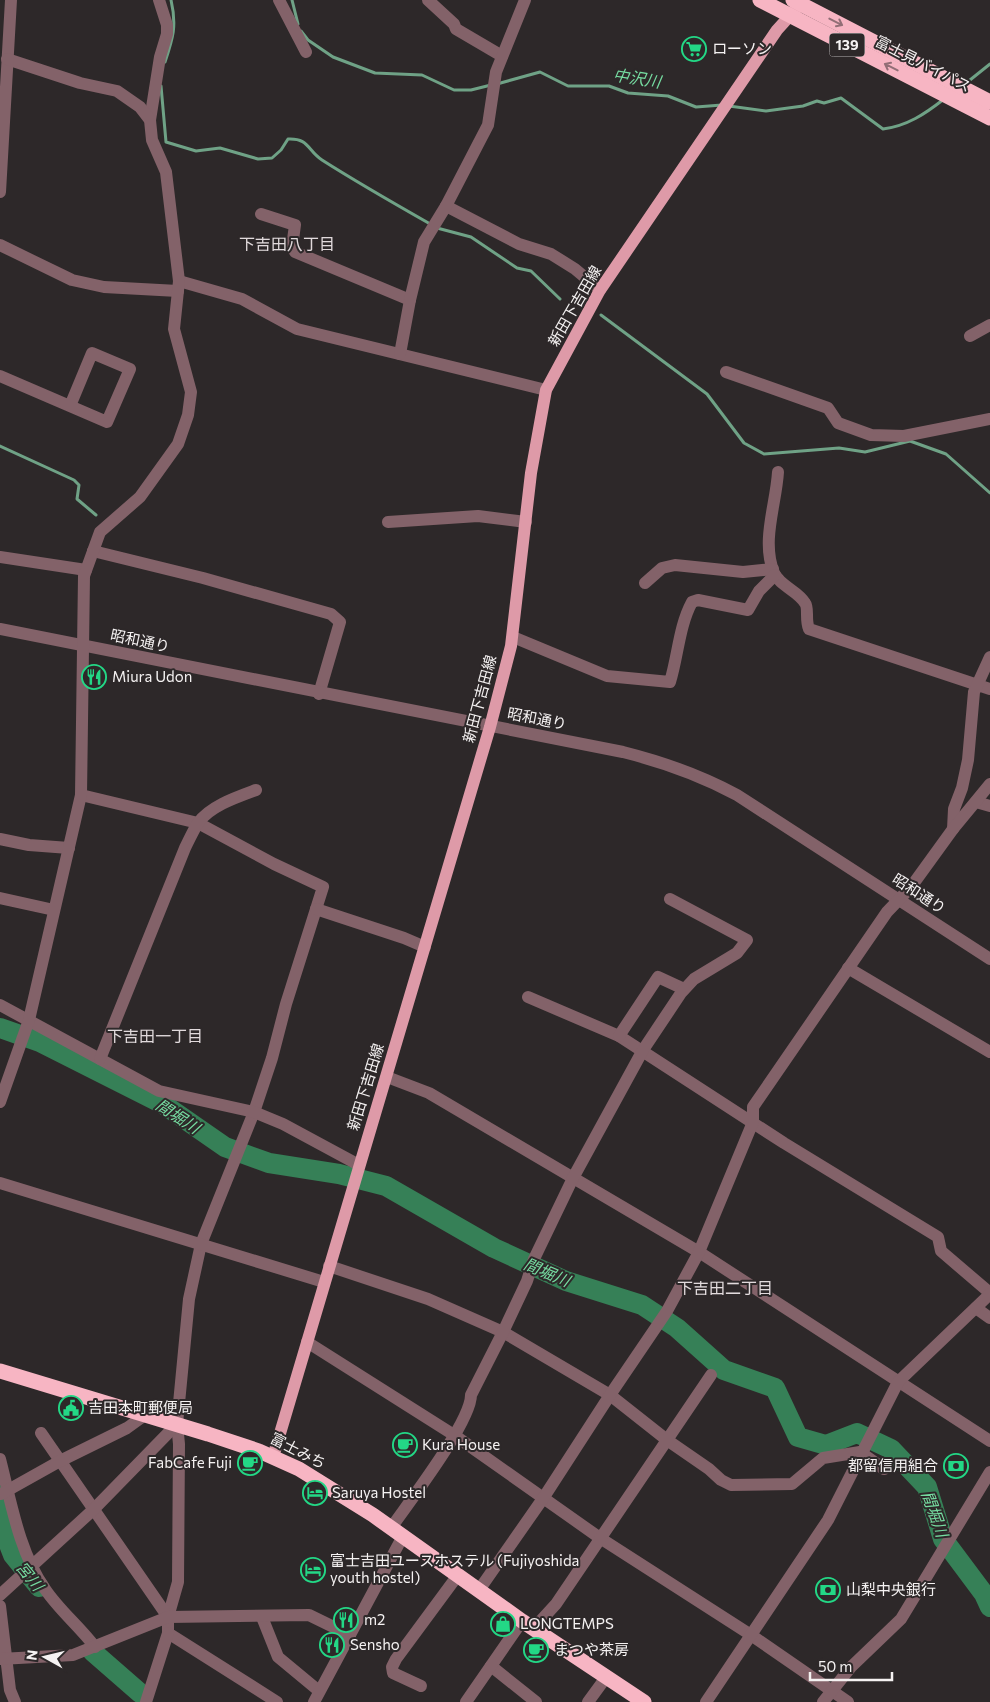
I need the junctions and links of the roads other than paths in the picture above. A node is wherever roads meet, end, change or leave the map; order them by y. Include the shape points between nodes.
1 (11, 0) edge
2 (159, 0) edge
3 (279, 0) edge
4 (428, 0) edge
5 (525, 0) edge
6 (760, 0) edge
7 (799, 1) edge
8 (790, 15) junction
9 (306, 52) dead end
10 (502, 56) junction
11 (7, 59) junction
12 (990, 102) edge
13 (990, 118) edge
14 (150, 120) junction
15 (0, 192) edge
16 (446, 206) junction
17 (261, 214) dead end
18 (0, 245) edge
19 (179, 286) junction
20 (600, 290) junction
21 (410, 300) junction
22 (990, 325) edge
23 (970, 336) dead end
24 (400, 354) junction
25 (726, 372) dead end
26 (0, 376) edge
27 (546, 390) junction
28 (70, 406) junction
29 (990, 420) edge
30 (778, 472) dead end
31 (388, 522) dead end
32 (526, 522) junction
33 (93, 551) junction
34 (0, 557) edge
35 (86, 570) junction
36 (774, 572) junction
37 (645, 583) dead end
38 (0, 629) edge
39 (513, 637) junction
40 (84, 646) junction
41 (990, 657) edge
42 (977, 684) junction
43 (990, 689) edge
44 (319, 694) junction
45 (490, 727) junction
46 (990, 784) edge
47 (256, 790) dead end
48 (81, 795) junction
49 (976, 802) junction
50 (990, 806) edge
51 (198, 823) junction
52 (953, 829) junction
53 (0, 839) edge
54 (69, 848) junction
55 (0, 898) edge
56 (670, 898) dead end
57 (898, 900) junction
58 (316, 909) junction
59 (54, 910) junction
60 (424, 947) junction
61 (990, 958) edge
62 (848, 968) junction
63 (684, 990) junction
64 (528, 997) dead end
65 (0, 1005) edge
66 (27, 1024) junction
67 (619, 1036) junction
68 (643, 1050) junction
69 (990, 1052) edge
70 (100, 1059) junction
71 (387, 1077) junction
72 (0, 1102) edge
73 (254, 1112) junction
74 (753, 1122) junction
75 (358, 1167) junction
76 (573, 1178) junction
77 (0, 1183) edge
78 (201, 1244) junction
79 (698, 1252) junction
80 (329, 1266) junction
81 (324, 1282) junction
82 (990, 1294) edge
83 (976, 1308) junction
84 (990, 1318) edge
85 (503, 1332) junction
86 (307, 1342) junction
87 (0, 1372) edge
88 (711, 1375) dead end
89 (898, 1382) junction
90 (610, 1394) junction
91 (145, 1415) junction
92 (178, 1424) junction
93 (41, 1433) dead end
94 (454, 1435) junction
95 (667, 1440) junction
96 (990, 1441) edge
97 (860, 1452) junction
98 (273, 1457) junction
99 (0, 1459) edge
100 (60, 1461) junction
101 (884, 1469) dead end
102 (990, 1472) edge
103 (5, 1492) edge
104 (544, 1497) junction
105 (93, 1510) junction
106 (397, 1532) junction
107 (600, 1538) junction
108 (32, 1566) junction
109 (458, 1575) junction
110 (479, 1590) junction
111 (0, 1595) edge
112 (0, 1606) edge
113 (262, 1616) junction
114 (168, 1617) junction
115 (528, 1624) junction
116 (168, 1632) junction
117 (350, 1635) junction
118 (751, 1635) junction
119 (95, 1647) junction
120 (3, 1659) edge
121 (491, 1666) junction
122 (607, 1676) junction
123 (422, 1686) dead end
124 (831, 1691) junction
125 (316, 1697) edge
126 (15, 1702) edge
127 (146, 1702) edge
128 (277, 1702) edge
129 (466, 1702) edge
130 (536, 1702) edge
131 (588, 1702) edge
132 (644, 1702) edge
133 (706, 1702) edge
134 (823, 1702) edge
135 (848, 1702) edge

1 - 11 street
2 - 14 street via 168,25
3 - 9 street
4 - 10 street via 461,33
5 - 10 street
6 - 8 highway, 富士見バイパス / 139
7 - 8 main road, 新田下吉田線
7 -> 12 highway, 富士見バイパス / 139
13 -> 8 highway, 富士見バイパス / 139
8 - 20 main road, 新田下吉田線
10 - 16 street via 494,79 488,125
11 - 14 street via 80,83 117,91 140,107
11 - 15 street
14 - 19 street via 152,140 166,172
16 - 20 street via 519,244 551,254
16 - 21 street via 424,242
17 - 21 street via 295,225 292,247 295,252
18 - 19 street via 72,280 104,287
19 - 24 street via 242,299 297,330
19 - 33 street via 174,329 191,392 188,415 178,444 140,497 100,532
20 - 27 main road, 新田下吉田線
21 - 24 street
22 - 23 street
24 - 27 street
25 - 29 street via 828,408 838,423 871,435 904,436
26 - 28 street
27 - 32 main road, 新田下吉田線
28 - 28 street via 107,422 130,369 92,353
30 - 36 street via 769,541
31 - 32 street via 478,516
32 - 39 main road, 新田下吉田線
33 - 35 street
33 - 44 street via 331,614 340,622
34 - 35 street
35 - 40 street
36 - 37 street via 675,565 662,568
36 - 39 street via 748,610 698,600 692,602 685,615 670,682 607,676
36 - 42 street via 805,602 809,629
38 - 40 street, 昭和通り
39 - 45 main road, 新田下吉田線
40 - 44 street, 昭和通り
40 - 48 street
41 - 42 street
42 - 43 street
42 - 52 street via 971,706 966,772 954,809
44 - 45 street, 昭和通り
45 - 57 street, 昭和通り via 623,752 698,775 736,795
45 - 60 main road, 新田下吉田線
46 - 49 street
47 - 51 street via 233,798
48 - 51 street
48 - 54 street
49 - 50 street
49 - 52 street
51 - 58 street via 323,887
51 - 70 street
52 - 57 street via 911,888
53 - 54 street
54 - 59 street
55 - 59 street
56 - 63 street via 747,940 737,953 694,979
57 - 61 street, 昭和通り
57 - 62 street
58 - 60 street
58 - 73 street
59 - 66 street
60 - 71 main road, 新田下吉田線
62 - 69 street
62 - 74 street via 753,1107
63 - 67 street via 658,977
63 - 68 street
64 - 67 street
65 - 66 street
66 - 70 street
66 - 72 street
67 - 68 street
68 - 74 street
68 - 76 street
70 - 73 street via 159,1091
71 - 75 main road, 新田下吉田線
71 - 76 street via 429,1093
73 - 75 street via 283,1124
73 - 78 street
74 - 79 street
74 - 82 street via 938,1237 941,1251
75 - 80 main road, 新田下吉田線
76 - 79 street
76 - 85 street
77 - 78 street
78 - 81 street
78 - 92 street via 189,1299
79 - 89 street
79 - 90 street via 667,1311
80 - 81 main road, 新田下吉田線
80 - 85 street via 428,1299
81 - 86 main road, 新田下吉田線
82 - 83 street
83 - 84 street
83 - 89 street
85 - 90 street
85 - 94 street
86 - 94 street
86 - 98 main road, 新田下吉田線
87 - 91 highway, 富士みち
88 - 95 street
89 - 96 street
89 - 97 street
90 - 95 street
90 - 104 street
91 - 92 highway, 富士みち
91 - 100 street via 127,1428
92 - 98 highway, 富士みち
92 - 105 street
92 - 114 street via 178,1582
93 - 100 street
94 - 104 street
94 - 106 street
95 - 97 street via 731,1484 792,1484 823,1458
95 - 107 street
97 - 101 street
97 - 118 street via 828,1520
98 - 106 highway, 富士みち via 299,1469
99 - 103 street
100 - 103 street
100 - 105 street
102 - 124 street via 901,1619
103 - 108 street
104 - 107 street
104 - 110 street
105 - 108 street
105 - 114 street
106 - 109 highway, 富士みち
106 - 117 street
107 - 115 street via 556,1604
107 - 118 street
108 - 111 street
108 - 119 street via 45,1589
109 - 110 highway, 富士みち
109 - 123 street via 392,1667 393,1673
110 - 115 highway, 富士みち
112 - 120 street
113 - 114 street
113 - 117 street via 309,1616
113 - 125 street via 278,1657
114 - 116 street
114 - 119 street
115 - 121 street
115 - 122 highway, 富士みち
116 - 127 street
116 - 128 street
117 - 125 street
118 - 124 street
118 - 133 street
119 - 120 street via 73,1655
120 - 126 street
121 - 129 street
121 - 130 street
122 - 131 street
122 - 132 highway, 富士みち
124 - 134 street
124 - 135 street

